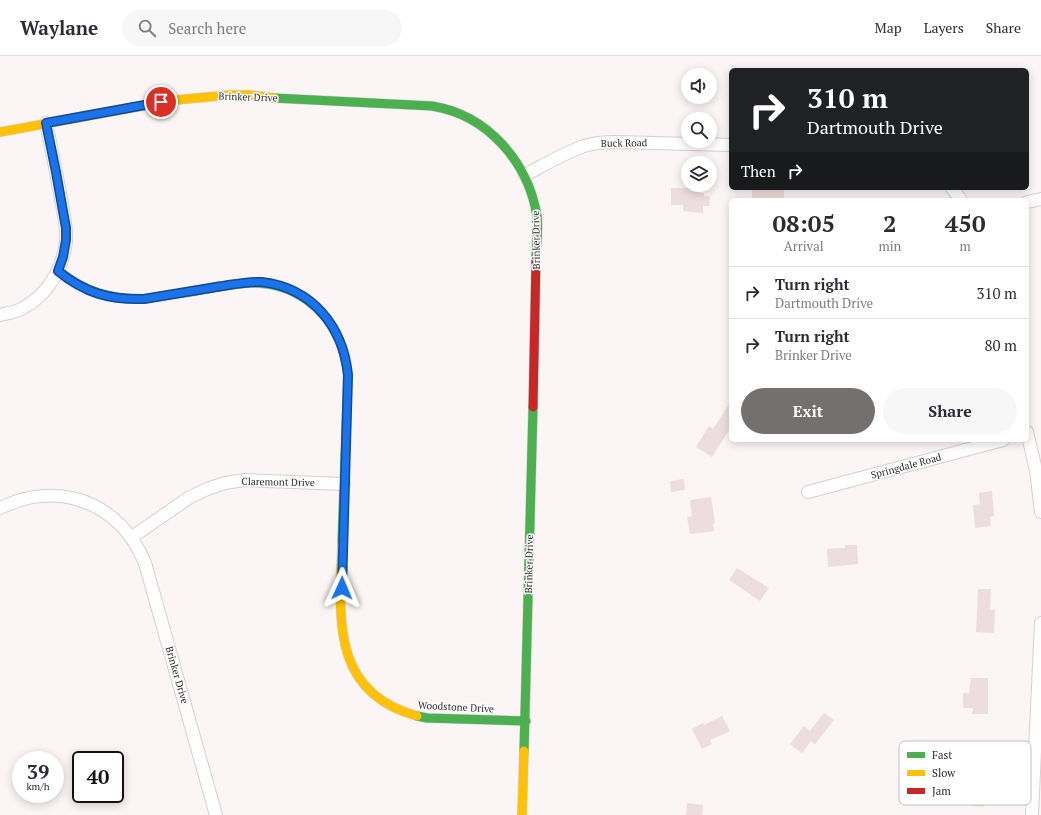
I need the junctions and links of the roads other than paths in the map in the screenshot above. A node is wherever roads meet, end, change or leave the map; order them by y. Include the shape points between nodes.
1 (46, 123) junction
2 (0, 132) edge
3 (729, 145) edge
4 (525, 175) junction
5 (1041, 199) edge
6 (1029, 202) edge
7 (58, 271) junction
8 (0, 315) edge
9 (996, 442) edge
10 (1029, 442) edge
11 (344, 484) junction
12 (808, 492) dead end
13 (0, 508) edge
14 (1041, 512) edge
15 (132, 537) junction
16 (1041, 623) edge
17 (526, 721) junction
18 (216, 815) edge
19 (522, 815) edge
20 (1032, 815) edge

1 - 2 street, Brinker Drive
1 - 4 street, Brinker Drive via 175,100 223,95 428,105 446,109 478,123 505,146
1 - 7 street via 66,228 63,257
3 - 4 street, Buck Road via 599,142 578,149
4 - 17 street, Brinker Drive via 532,192 537,218
5 - 6 street
7 - 8 street via 40,296 22,309
7 - 11 street, Woodstone Drive via 83,288 128,300 261,282 281,286 310,301 336,331 347,362
9 - 12 street, Springdale Road
10 - 14 street via 1036,470
11 - 15 street, Claremont Drive via 244,480 225,483 190,497
11 - 17 street, Woodstone Drive via 342,632 347,655 364,684 389,705 414,716
13 - 15 street, Brinker Drive via 39,497 76,498 108,513
15 - 18 street, Brinker Drive via 145,563
16 - 20 street
17 - 19 street, Brinker Drive

